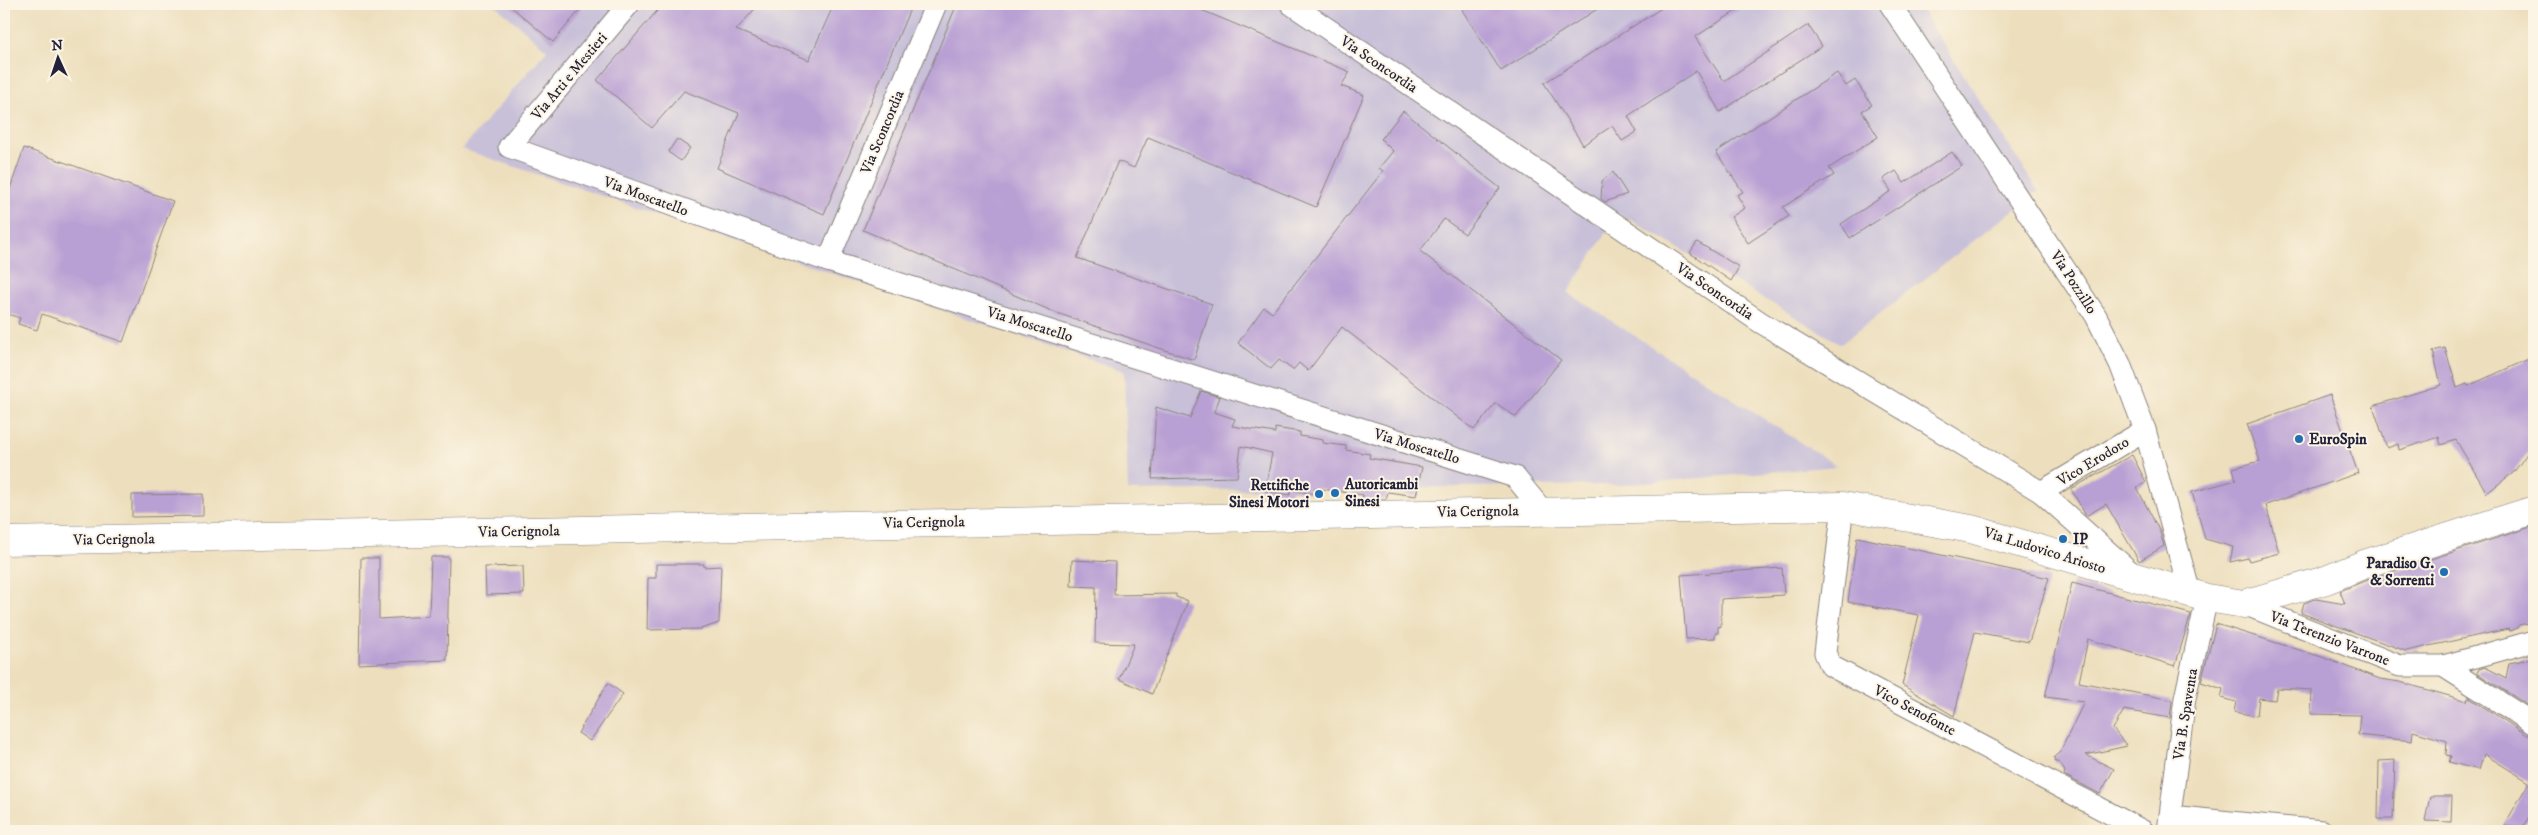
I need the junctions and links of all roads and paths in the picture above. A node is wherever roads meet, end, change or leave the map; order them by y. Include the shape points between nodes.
1 (629, 4) edge
2 (936, 4) edge
3 (1291, 4) edge
4 (1890, 4) edge
5 (509, 148) joint
6 (828, 261) junction
7 (2145, 430) junction
8 (2041, 492) junction
9 (1844, 506) junction
10 (1542, 510) junction
11 (2534, 510) edge
12 (4, 541) edge
13 (2137, 578) junction
14 (2199, 595) junction
15 (2244, 604) junction
16 (2534, 641) edge
17 (2444, 666) junction
18 (2534, 724) edge
19 (2169, 824) edge
20 (2143, 831) edge
21 (2322, 831) edge

1 - 5 street, Via Arti e Mestieri
2 - 6 street, Via Sconcordia
3 - 8 street, Via Sconcordia via 1760,322
4 - 7 street, Via Pozzillo via 2096,316 2120,364
5 - 6 street, Via Moscatello
6 - 10 street, Via Moscatello via 1514,477
7 - 8 street, Vico Erodoto
7 - 14 street, Via Pozzillo
8 - 13 street, Via Sconcordia
9 - 10 street, Via Cerignola
9 - 13 street, Via Ludovico Ariosto via 1972,529
9 - 20 street, Vico Senofonte via 1825,653 1832,666
10 - 12 street, Via Cerignola
11 - 15 street
13 - 14 street, Via Ludovico Ariosto
14 - 15 street, Via Ludovico Ariosto
14 - 19 street, Via B. Spaventa
15 - 17 street, Via Terenzio Varrone via 2400,666
16 - 17 street, Via Terenzio Varrone
17 - 18 street
19 - 21 street

